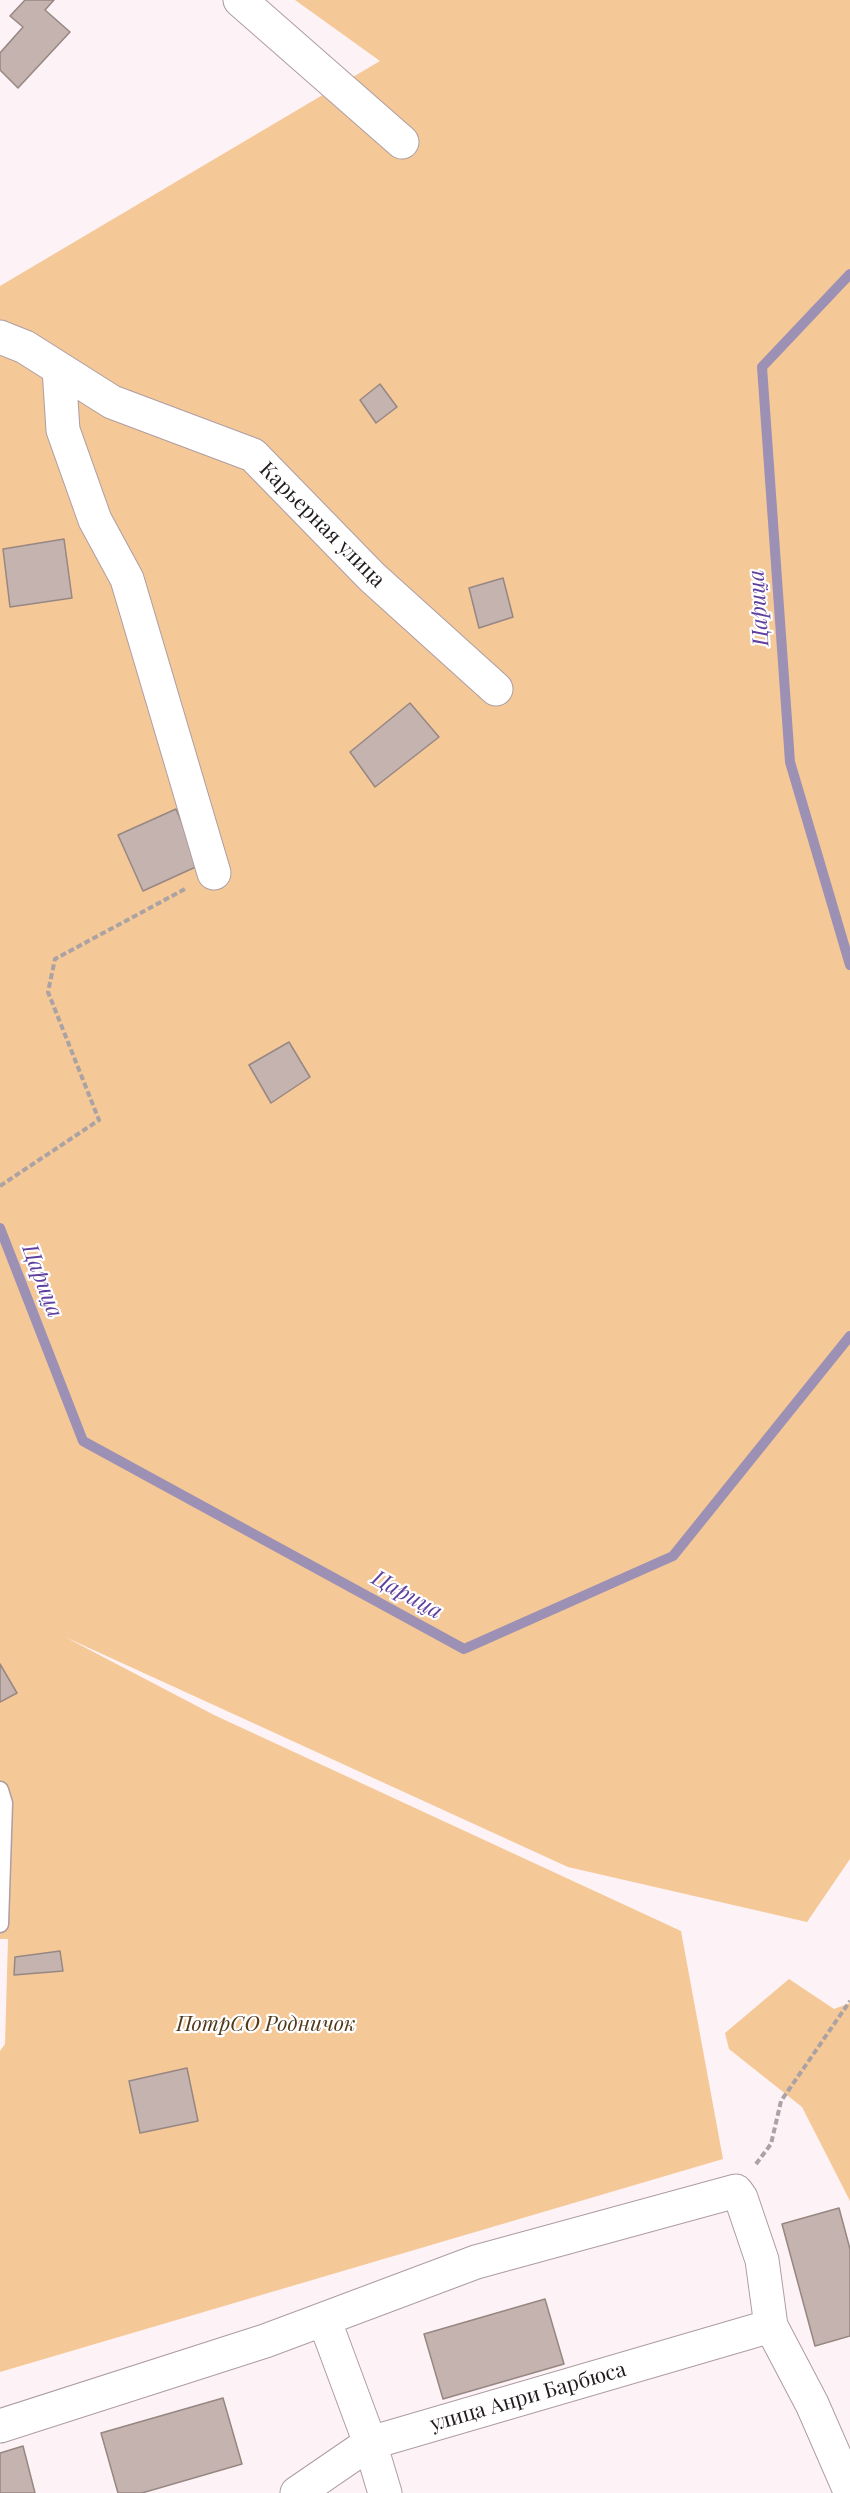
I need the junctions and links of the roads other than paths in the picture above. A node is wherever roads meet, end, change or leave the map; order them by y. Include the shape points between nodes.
1 (240, 0) edge
2 (402, 142) dead end
3 (0, 337) edge
4 (59, 369) junction
5 (496, 689) dead end
6 (214, 873) road end
7 (0, 1790) edge
8 (0, 1924) edge
9 (324, 2319) junction
10 (771, 2326) junction
11 (0, 2426) edge
12 (370, 2443) junction
13 (850, 2491) edge
14 (297, 2493) edge
15 (385, 2493) edge

1 - 2 street
3 - 4 street, Карьерная улица via 25,347
4 - 5 street, Карьерная улица via 112,402 253,455 372,577
4 - 6 street via 63,430 95,520 127,579
7 - 8 lane via 4,1803
9 - 10 street via 476,2262 736,2191 762,2260
9 - 11 street
9 - 12 street
10 - 12 street, улица Анри Барбюса
10 - 13 street via 812,2404
12 - 14 street, улица Анри Барбюса
12 - 15 street

